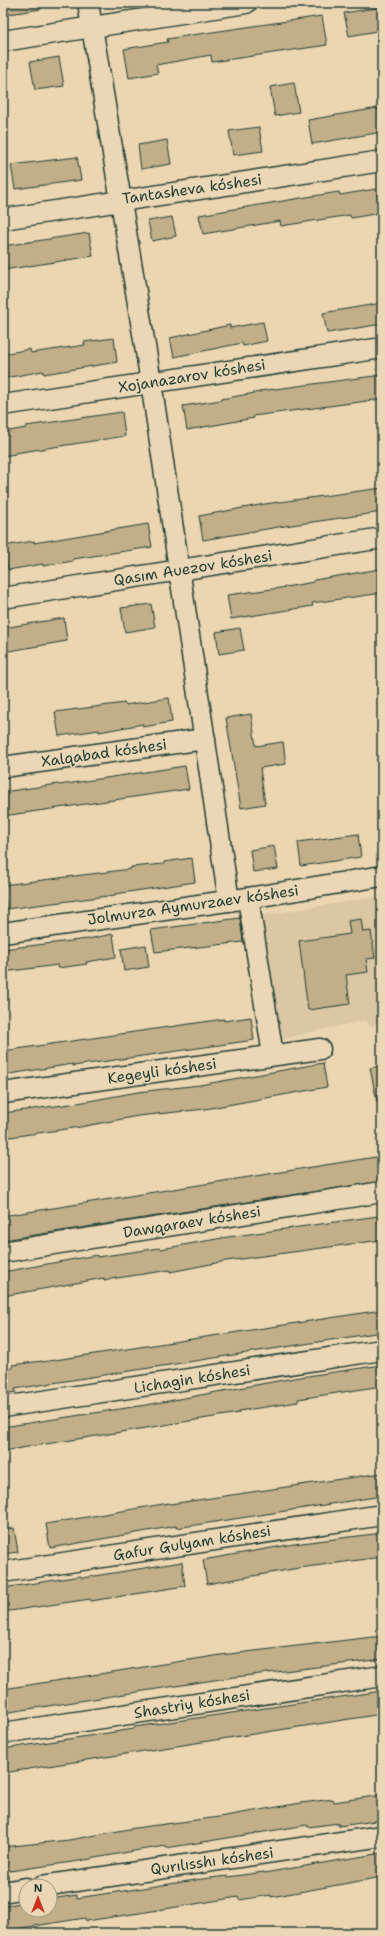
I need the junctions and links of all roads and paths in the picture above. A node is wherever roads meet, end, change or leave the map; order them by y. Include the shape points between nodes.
1 (88, 3) edge
2 (246, 3) edge
3 (92, 27) junction
4 (3, 41) edge
5 (382, 161) edge
6 (122, 200) junction
7 (3, 219) edge
8 (382, 348) edge
9 (151, 382) junction
10 (3, 405) edge
11 (382, 538) edge
12 (180, 570) junction
13 (3, 598) edge
14 (205, 739) junction
15 (3, 767) edge
16 (382, 876) edge
17 (239, 900) junction
18 (3, 933) edge
19 (320, 1049) dead end
20 (273, 1055) junction
21 (3, 1093) edge
22 (382, 1192) edge
23 (3, 1252) edge
24 (382, 1350) edge
25 (3, 1407) edge
26 (382, 1515) edge
27 (3, 1572) edge
28 (382, 1676) edge
29 (3, 1733) edge
30 (382, 1836) edge
31 (58, 1884) edge
32 (18, 1889) edge
33 (3, 1892) edge

1 - 3 street
2 - 3 street
3 - 4 street
3 - 6 street
5 - 6 street, Tantasheva kóshesi
6 - 7 street, Tantasheva kóshesi
6 - 9 street
8 - 9 street, Xojanazarov kóshesi
9 - 10 street, Xojanazarov kóshesi
9 - 12 street
11 - 12 street, Qasım Auezov kóshesi
12 - 13 street, Qasım Auezov kóshesi
12 - 14 street
14 - 15 street, Xalqabad kóshesi
14 - 17 street
16 - 17 street, Jolmurza Aymurzaev kóshesi
17 - 18 street, Jolmurza Aymurzaev kóshesi
17 - 20 street
19 - 20 street, Kegeyli kóshesi
20 - 21 street, Kegeyli kóshesi
22 - 23 street, Dawqaraev kóshesi
24 - 25 street, Lichagin kóshesi
26 - 27 street, Gafur Gulyam kóshesi
28 - 29 street, Shastriy kóshesi
30 - 31 street, Qurılısshı kóshesi
32 - 33 street

